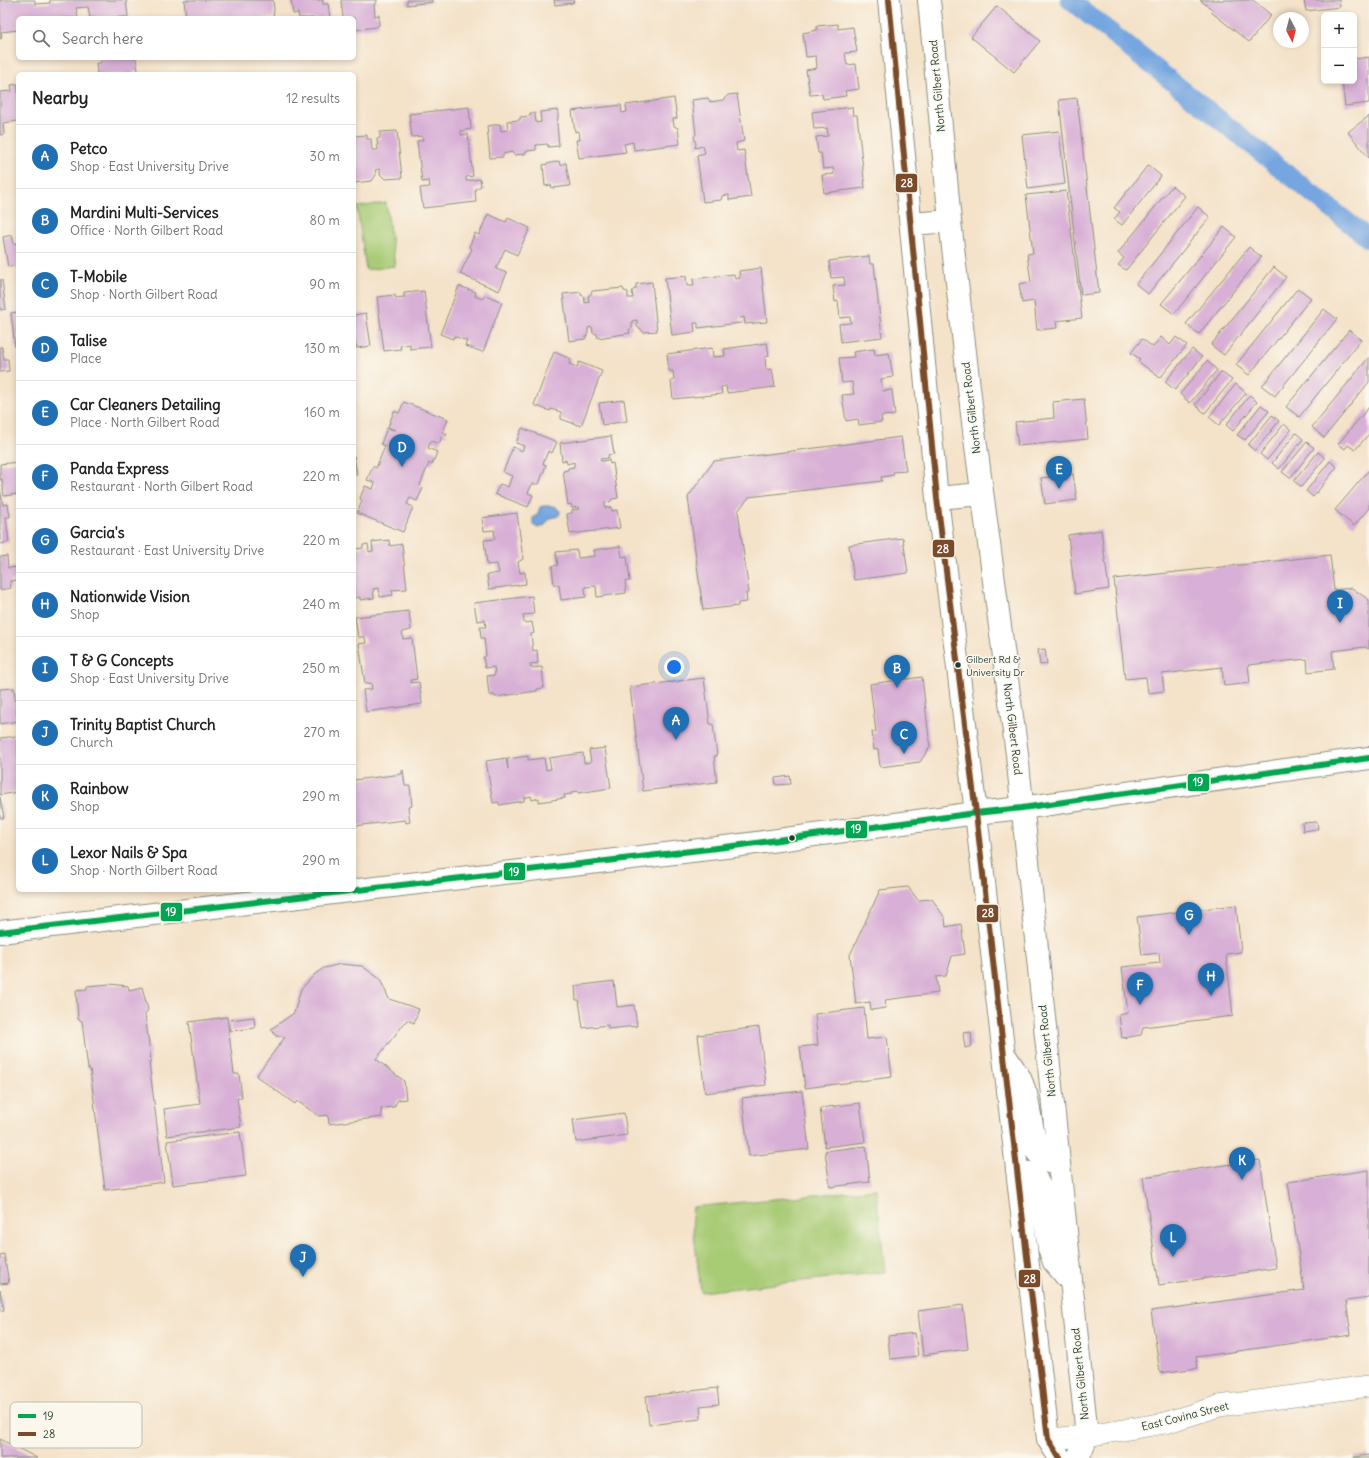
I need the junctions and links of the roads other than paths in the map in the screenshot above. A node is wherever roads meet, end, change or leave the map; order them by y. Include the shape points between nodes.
1 (889, 0) edge
2 (929, 0) edge
3 (950, 222) junction
4 (911, 224) junction
5 (982, 494) junction
6 (937, 498) junction
7 (1369, 758) edge
8 (1022, 808) junction
9 (976, 813) junction
10 (356, 890) edge
11 (342, 892) edge
12 (0, 932) edge
13 (1003, 1052) junction
14 (1059, 1165) junction
15 (1017, 1171) junction
16 (1071, 1282) junction
17 (1369, 1386) edge
18 (1087, 1436) junction
19 (1048, 1439) junction
20 (1060, 1458) edge
21 (1078, 1458) edge

1 - 4 main road
2 - 3 main road, North Gilbert Road
3 - 4 main road
3 - 5 main road, North Gilbert Road
4 - 6 main road
5 - 6 main road
5 - 8 main road, North Gilbert Road
6 - 9 main road
7 - 8 main road
8 - 9 main road
8 - 14 main road, North Gilbert Road
9 - 10 main road via 727,847
9 - 13 main road
11 - 12 main road
13 - 14 main road via 1020,1078 1026,1094 1037,1152 1046,1161
13 - 15 main road
14 - 16 main road, North Gilbert Road
15 - 16 main road via 1030,1173 1040,1187 1049,1248 1054,1262
15 - 19 main road
16 - 18 main road, North Gilbert Road
17 - 18 street, East Covina Street via 1219,1406 1164,1423
18 - 19 street, East Covina Street
18 - 21 main road, North Gilbert Road
19 - 20 main road

